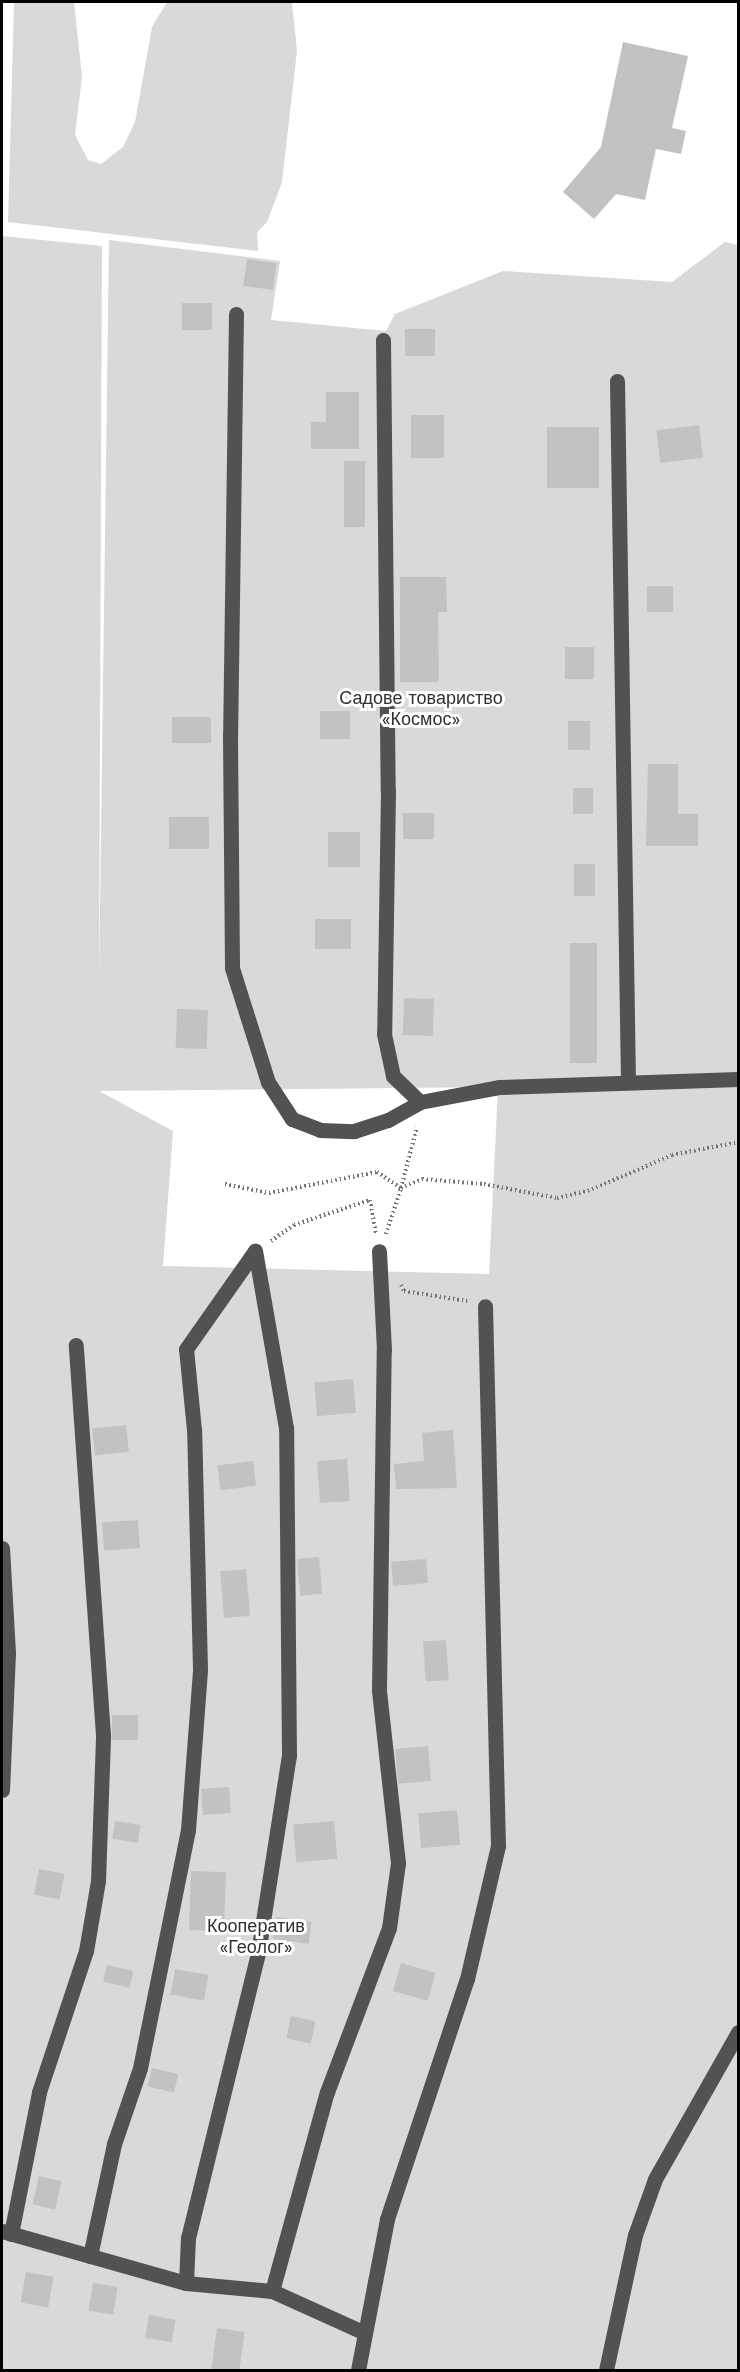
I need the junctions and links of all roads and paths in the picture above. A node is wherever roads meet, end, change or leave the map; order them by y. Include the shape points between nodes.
1 (236, 314) dead end
2 (383, 340) dead end
3 (617, 381) dead end
4 (738, 1079) edge
5 (628, 1082) junction
6 (420, 1102) junction
7 (738, 1142) edge
8 (225, 1184) dead end
9 (401, 1188) junction
10 (379, 1251) joint
11 (485, 1305) dead end
12 (76, 1345) dead end
13 (2, 1548) edge
14 (2, 1791) edge
15 (738, 2032) edge
16 (6, 2232) edge
17 (90, 2256) junction
18 (186, 2283) junction
19 (272, 2291) junction
20 (365, 2333) junction
21 (358, 2370) edge
22 (606, 2370) edge

1 - 6 street via 230,736 232,968 268,1082 292,1119 320,1130 354,1131 388,1120
2 - 6 street via 388,779 384,1034 393,1076
3 - 5 street
4 - 5 street
5 - 6 street via 498,1087
6 - 9 path
7 - 9 path via 672,1155 588,1191 557,1198 422,1179
8 - 9 path via 269,1193 377,1172
9 - 10 path
10 - 19 street via 384,1350 379,1690 398,1863 389,1928 327,2092
11 - 20 street via 498,1846 467,1979 387,2219
12 - 16 street via 103,1735 98,1881 86,1951 39,2092
13 - 14 street via 8,1653
15 - 22 street via 656,2179 635,2235
16 - 17 street
17 - 18 street
17 - 18 street via 114,2144 140,2068 188,1830 200,1669 194,1430 186,1349 255,1251 286,1428 289,1756 258,1953 188,2238
18 - 19 street
19 - 20 street
20 - 21 street

